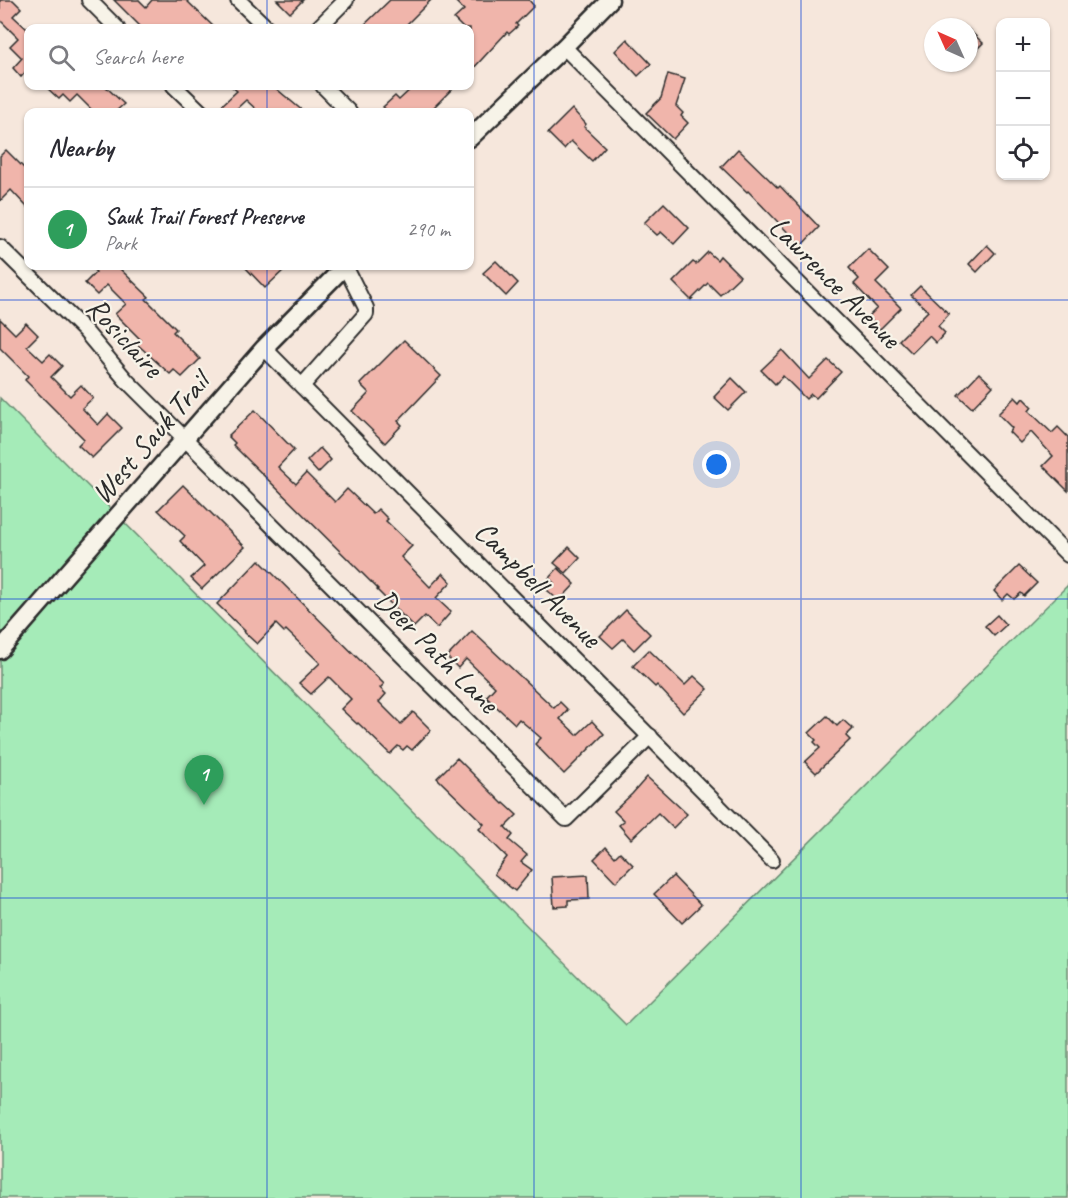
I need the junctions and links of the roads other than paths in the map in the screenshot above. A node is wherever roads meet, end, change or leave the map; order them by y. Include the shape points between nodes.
1 (89, 0) edge
2 (238, 0) edge
3 (346, 0) edge
4 (610, 0) edge
5 (113, 24) edge
6 (263, 24) edge
7 (322, 24) edge
8 (564, 47) junction
9 (178, 90) edge
10 (327, 90) edge
11 (197, 108) edge
12 (345, 108) edge
13 (474, 134) edge
14 (0, 247) edge
15 (341, 270) edge
16 (347, 270) edge
17 (264, 348) junction
18 (302, 386) junction
19 (185, 439) junction
20 (1068, 555) edge
21 (0, 650) edge
22 (650, 736) junction
23 (772, 860) dead end

1 - 5 street
2 - 6 street
3 - 7 street
4 - 8 main road
8 - 13 main road
8 - 20 street, Lawrence Avenue
9 - 11 street
10 - 12 street
14 - 19 street, Rosiclaire
15 - 17 main road, West Sauk Trail
16 - 18 street via 366,314
17 - 18 street, Campbell Avenue
17 - 19 main road, West Sauk Trail
18 - 22 street, Campbell Avenue
19 - 21 main road, West Sauk Trail
19 - 22 street, Deer Path Lane via 566,819
22 - 23 street, Campbell Avenue

